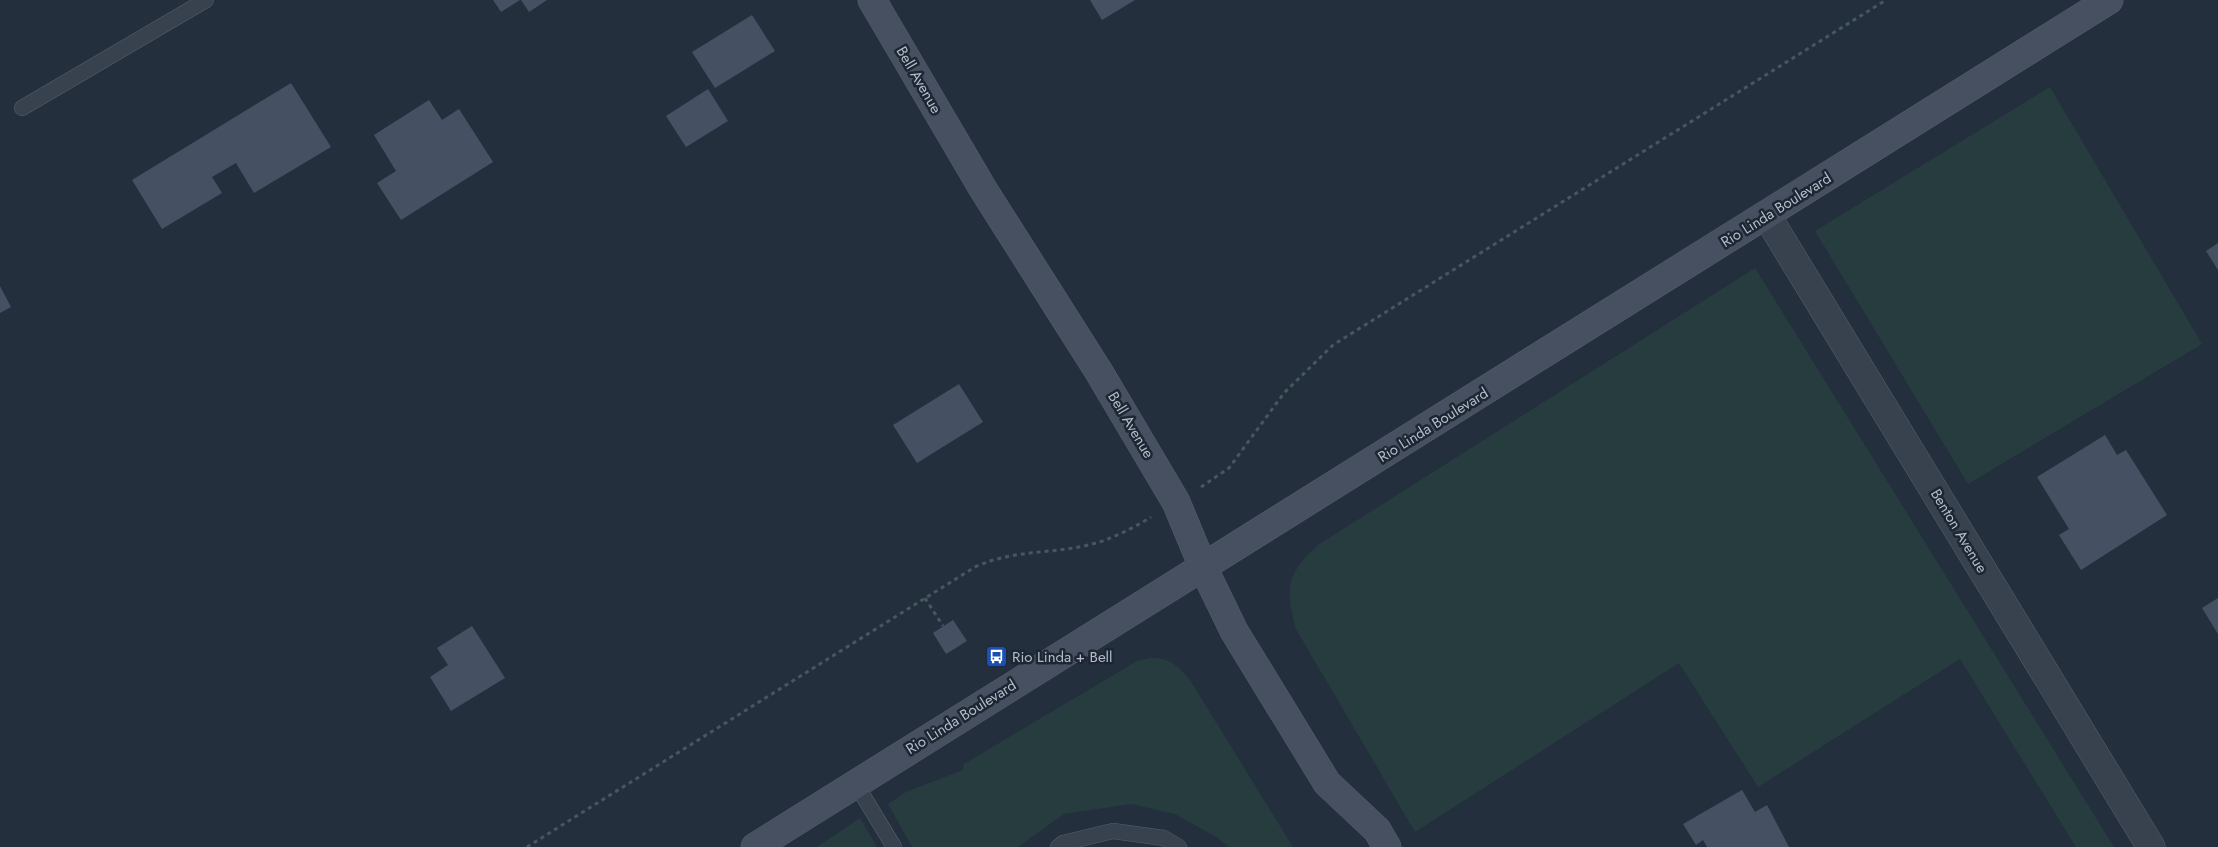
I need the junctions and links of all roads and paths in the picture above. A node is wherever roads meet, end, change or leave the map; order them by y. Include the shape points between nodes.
1 (206, 0) edge
2 (872, 0) edge
3 (1886, 0) edge
4 (2110, 0) edge
5 (22, 108) dead end
6 (1766, 216) junction
7 (1213, 480) dead end
8 (1133, 528) dead end
9 (1203, 567) junction
10 (925, 598) junction
11 (943, 626) dead end
12 (856, 784) junction
13 (526, 847) edge
14 (755, 847) edge
15 (894, 847) edge
16 (1058, 847) edge
17 (1179, 847) edge
18 (1387, 847) edge
19 (2151, 847) edge

1 - 5 lane
2 - 9 main road, Bell Avenue via 983,189 1099,372 1176,502
3 - 7 path via 1333,345 1298,376 1240,456
4 - 6 main road, Rio Linda Boulevard
6 - 9 main road, Rio Linda Boulevard
6 - 19 street, Benton Avenue
8 - 10 path via 1098,543 1010,554 975,567
9 - 12 main road, Rio Linda Boulevard
9 - 18 main road, Bell Avenue via 1234,631 1327,782 1377,830
10 - 11 path
10 - 13 path
12 - 14 main road, Rio Linda Boulevard
12 - 15 lane
16 - 17 lane via 1113,831 1164,838

